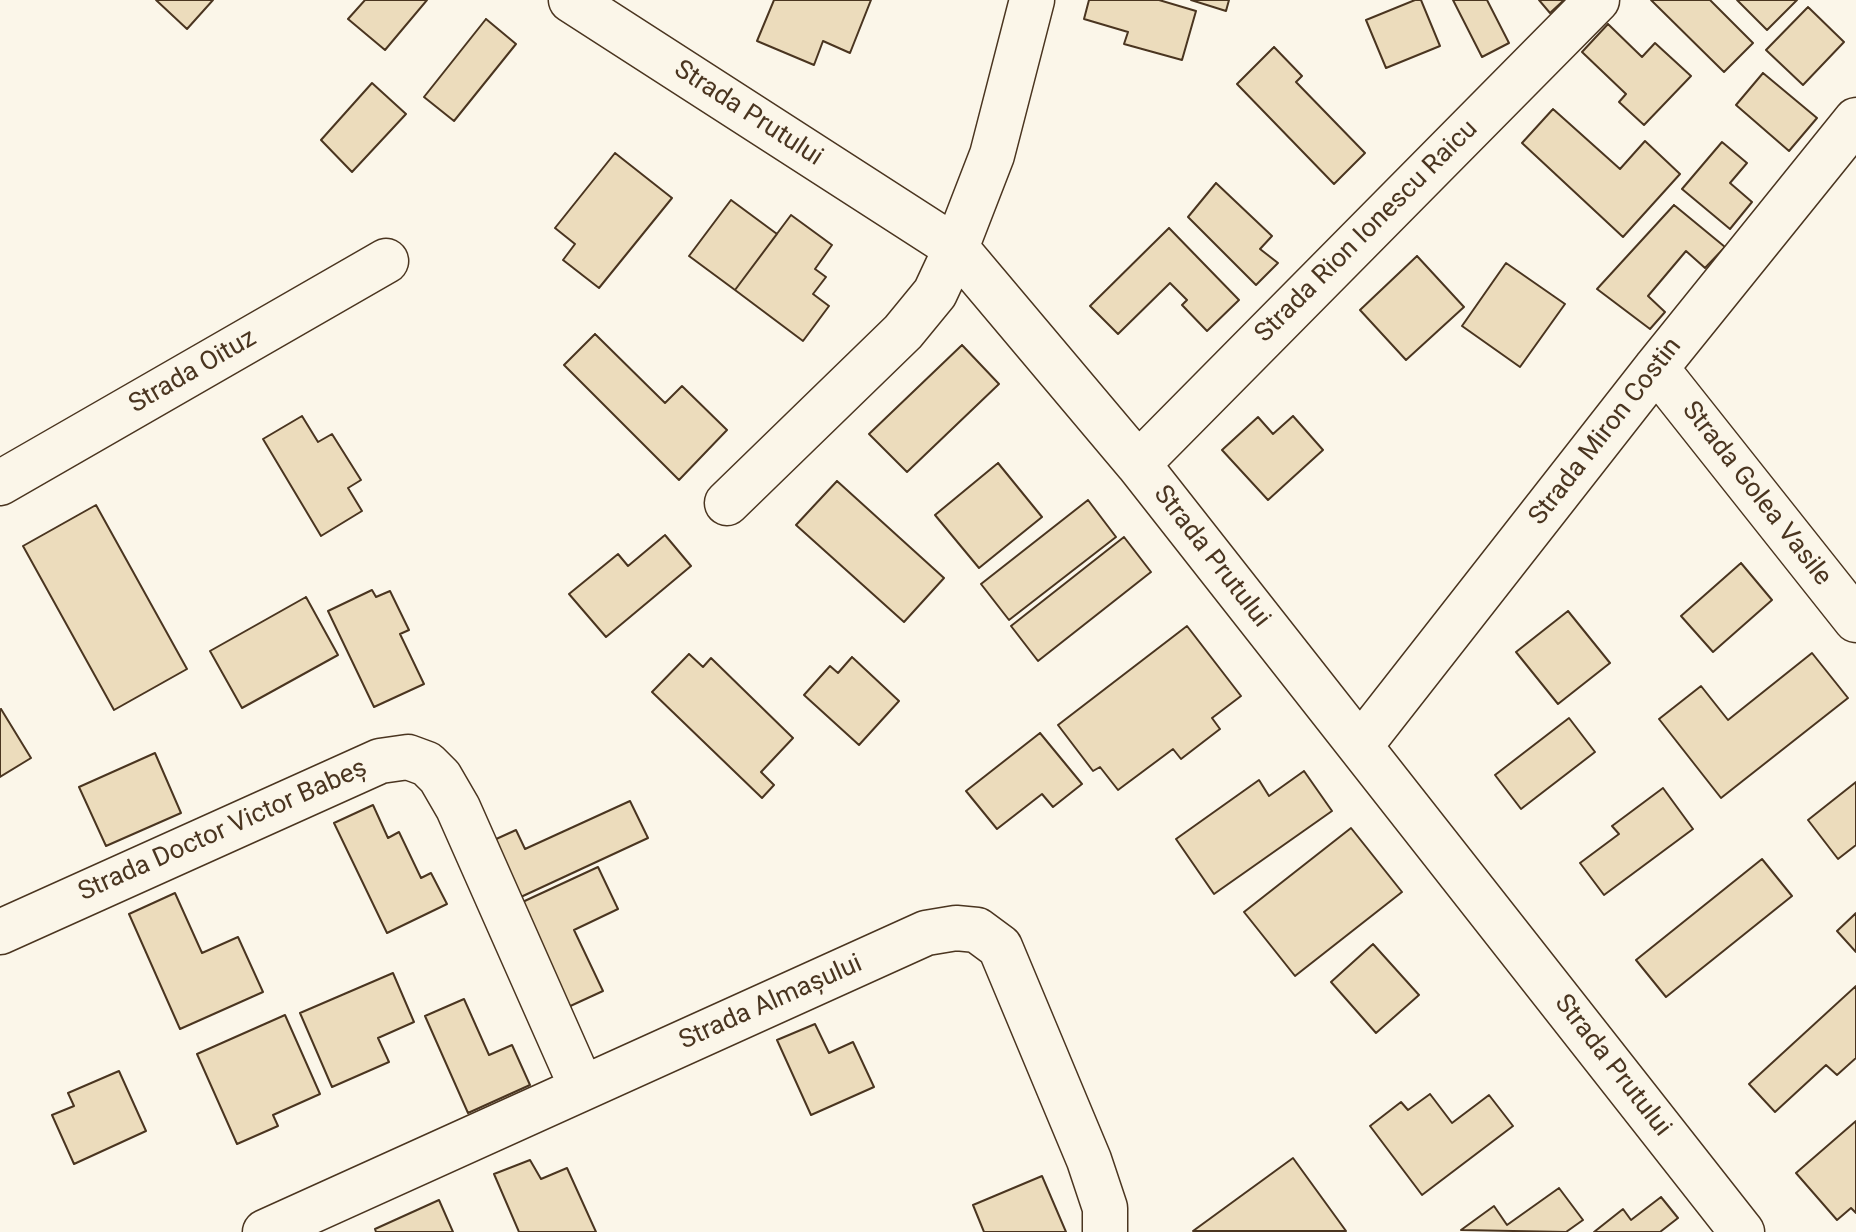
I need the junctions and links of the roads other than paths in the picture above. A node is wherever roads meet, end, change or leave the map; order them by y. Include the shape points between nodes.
1 (571, 0) edge
2 (1032, 0) edge
3 (1597, 0) edge
4 (1856, 120) edge
5 (956, 248) junction
6 (386, 261) dead end
7 (1656, 368) junction
8 (1138, 464) junction
9 (0, 483) edge
10 (727, 503) dead end
11 (1856, 620) edge
12 (1360, 746) junction
13 (0, 932) edge
14 (582, 1088) junction
15 (265, 1232) edge
16 (1105, 1232) edge
17 (1742, 1232) edge

1 - 5 street, Strada Prutului
2 - 5 street via 992,155
3 - 8 street, Strada Rion Ionescu Raicu
4 - 7 street, Strada Miron Costin
5 - 8 street, Strada Prutului
5 - 10 street via 935,293 903,332
6 - 9 street, Strada Oituz
7 - 11 street, Strada Golea Vasile
7 - 12 street, Strada Miron Costin
8 - 12 street, Strada Prutului
12 - 17 street, Strada Prutului
13 - 14 street, Strada Doctor Victor Babeș via 380,761 408,757 427,764 440,777 458,808
14 - 15 street, Strada Almașului
14 - 16 street, Strada Almașului via 926,933 977,930 1000,947 1015,978 1089,1160 1105,1208

